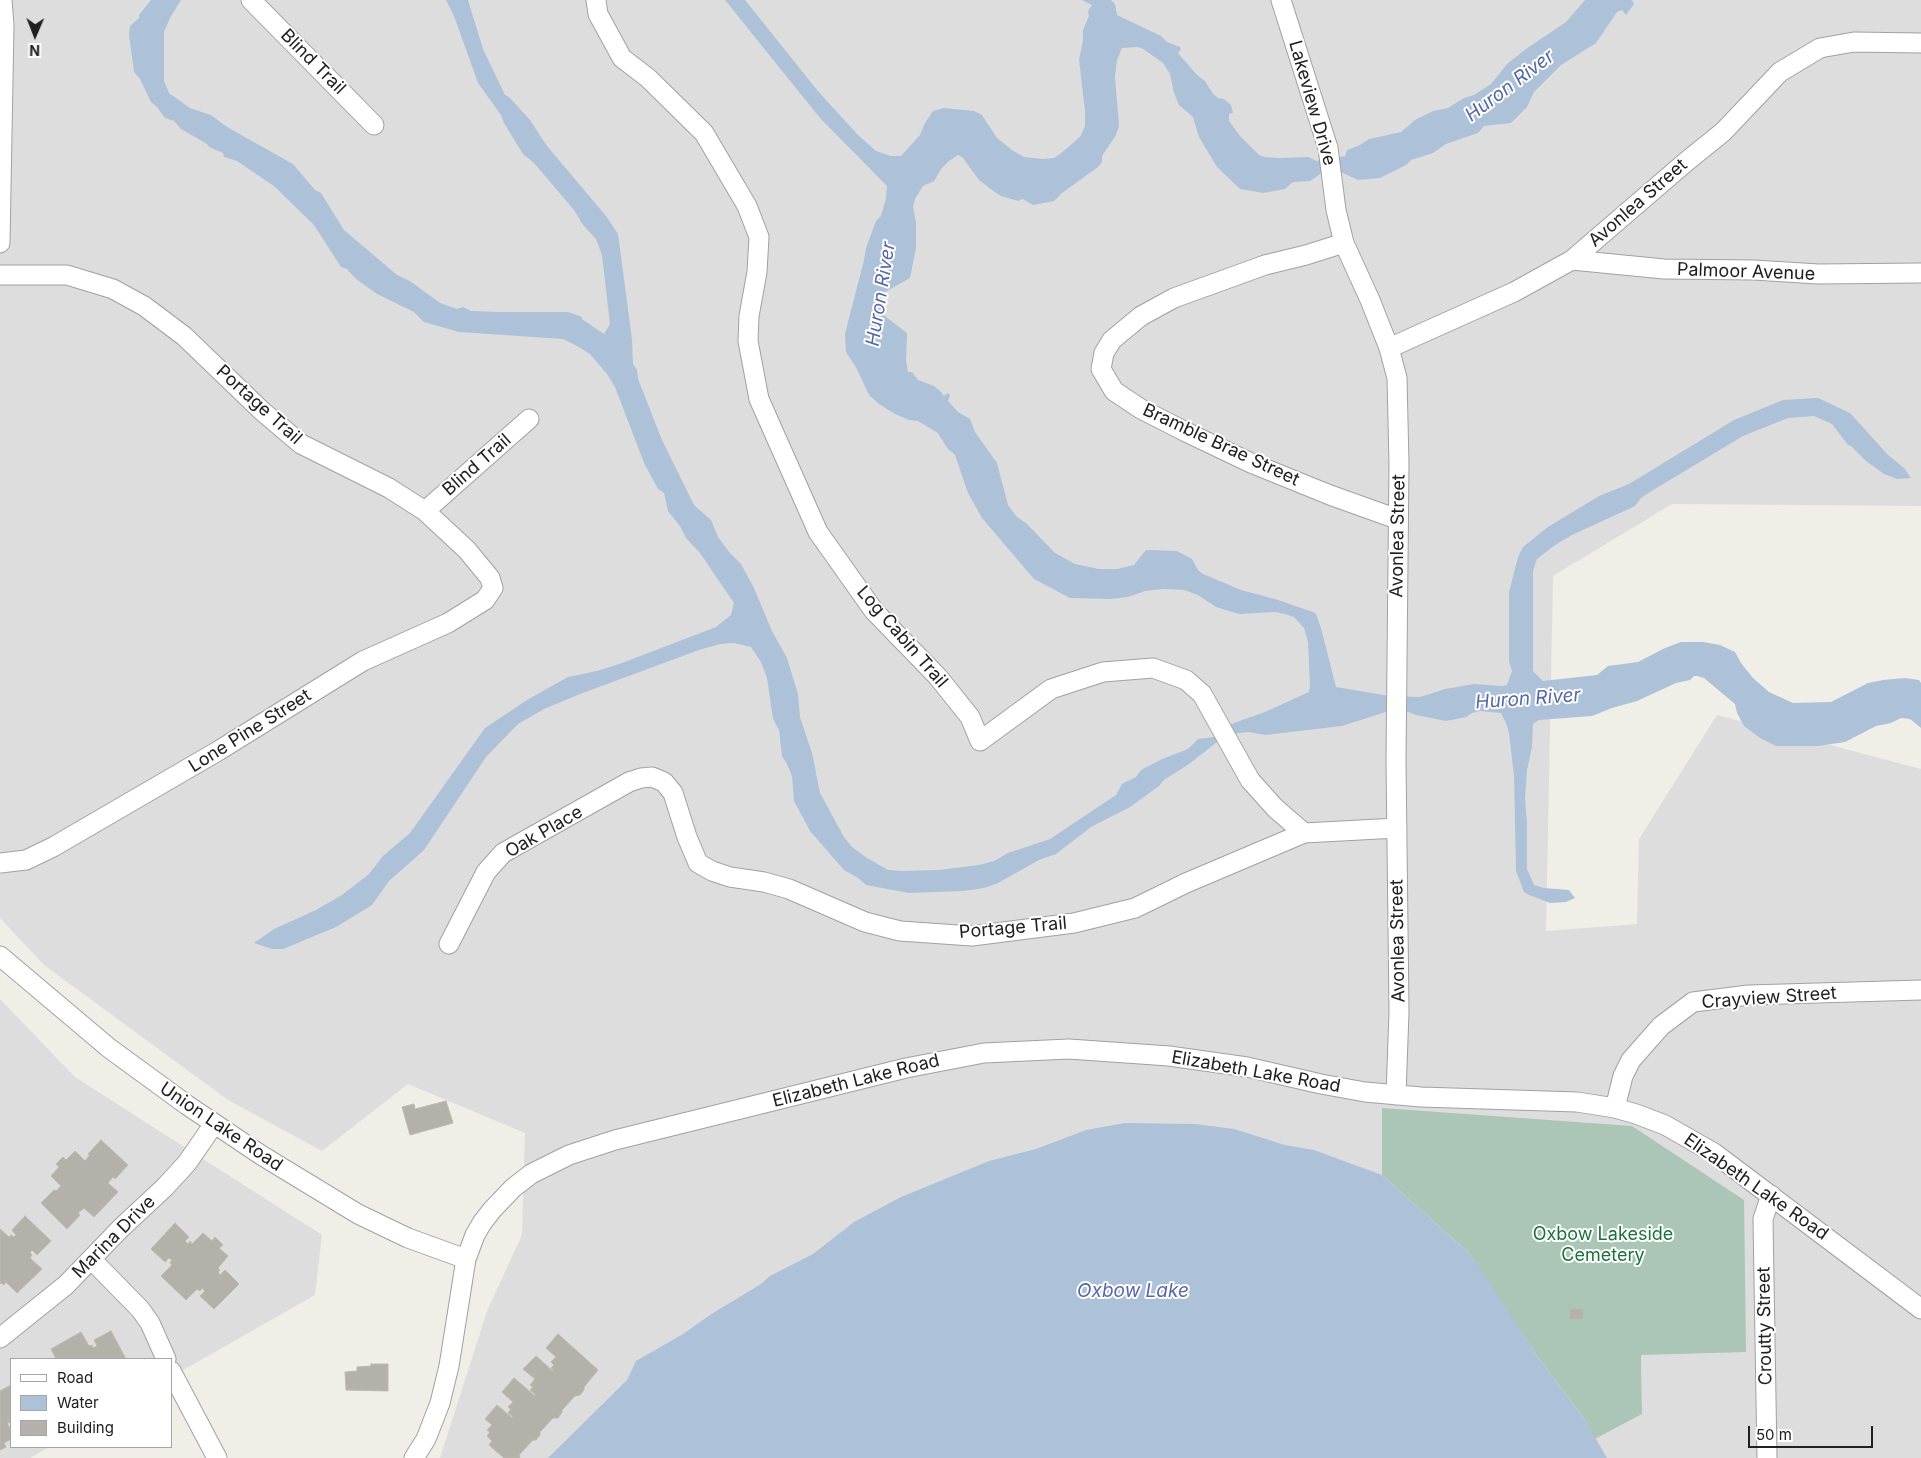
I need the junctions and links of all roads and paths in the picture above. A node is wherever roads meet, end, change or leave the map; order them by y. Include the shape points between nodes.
1 (2, 0) edge
2 (251, 0) edge
3 (596, 0) edge
4 (1281, 0) edge
5 (1921, 43) edge
6 (374, 125) dead end
7 (0, 243) edge
8 (1344, 243) junction
9 (1572, 260) junction
10 (1921, 274) edge
11 (0, 276) edge
12 (1389, 348) junction
13 (529, 419) dead end
14 (425, 511) junction
15 (1397, 518) junction
16 (493, 588) joint
17 (652, 777) joint
18 (1397, 828) junction
19 (1304, 833) junction
20 (0, 863) edge
21 (449, 944) dead end
22 (0, 956) edge
23 (1921, 990) edge
24 (1396, 1095) junction
25 (1615, 1108) junction
26 (214, 1124) junction
27 (1770, 1195) junction
28 (91, 1259) junction
29 (466, 1259) junction
30 (1921, 1309) edge
31 (0, 1338) edge
32 (166, 1358) edge
33 (172, 1373) edge
34 (217, 1458) edge
35 (414, 1458) edge
36 (1767, 1458) edge

1 - 7 street
2 - 6 street, Blind Trail
3 - 19 street, Log Cabin Trail via 598,14 622,58 648,78 704,134 747,206 760,237 748,341 758,399 818,532 874,611 938,677 970,717 980,741 1052,689 1103,672 1153,668 1186,680 1202,694 1250,780
4 - 8 street, Lakeview Drive via 1328,148
5 - 9 street, Avonlea Street via 1854,42 1820,48 1780,72 1723,132
8 - 12 street, Lakeview Drive
8 - 15 street, Bramble Brae Street via 1265,265 1174,298 1141,316 1112,340 1104,352 1101,369 1114,391 1186,432 1250,463
9 - 10 street, Palmoor Avenue via 1664,269
9 - 12 street, Avonlea Street via 1514,292
11 - 14 street, Portage Trail via 67,275 113,289 144,306 184,336 301,444 389,488
12 - 15 street, Avonlea Street via 1397,378
13 - 14 street, Blind Trail
14 - 16 street, Portage Trail via 467,550 490,578
15 - 18 street, Avonlea Street
16 - 20 street, Lone Pine Street via 485,600 448,623 363,661 218,752 53,847 26,860
17 - 19 street, Portage Trail via 664,782 673,793 698,863 730,877 789,889 865,922 900,931 972,936 1074,924 1135,908
17 - 21 street, Oak Place via 628,782 503,854 486,872
18 - 19 street
18 - 24 street, Avonlea Street via 1399,1012
22 - 26 street, Union Lake Road via 109,1048
23 - 25 street, Crayview Street via 1749,995 1693,1002 1661,1026 1631,1060 1623,1076
24 - 25 street, Elizabeth Lake Road via 1566,1101
24 - 29 street, Elizabeth Lake Road via 1342,1088 1219,1062 1123,1052 1028,1050 949,1058 615,1140 569,1155 531,1174 504,1198 482,1223
25 - 27 street, Elizabeth Lake Road via 1665,1124 1714,1153
26 - 28 street, Marina Drive via 187,1163
26 - 29 street, Union Lake Road via 358,1214 408,1238
27 - 30 street, Elizabeth Lake Road
27 - 36 street, Croutty Street via 1763,1219
28 - 31 street, Marina Drive via 52,1298
28 - 32 street via 145,1316
29 - 35 street, Elizabeth Lake Road via 442,1397 430,1430
33 - 34 street

